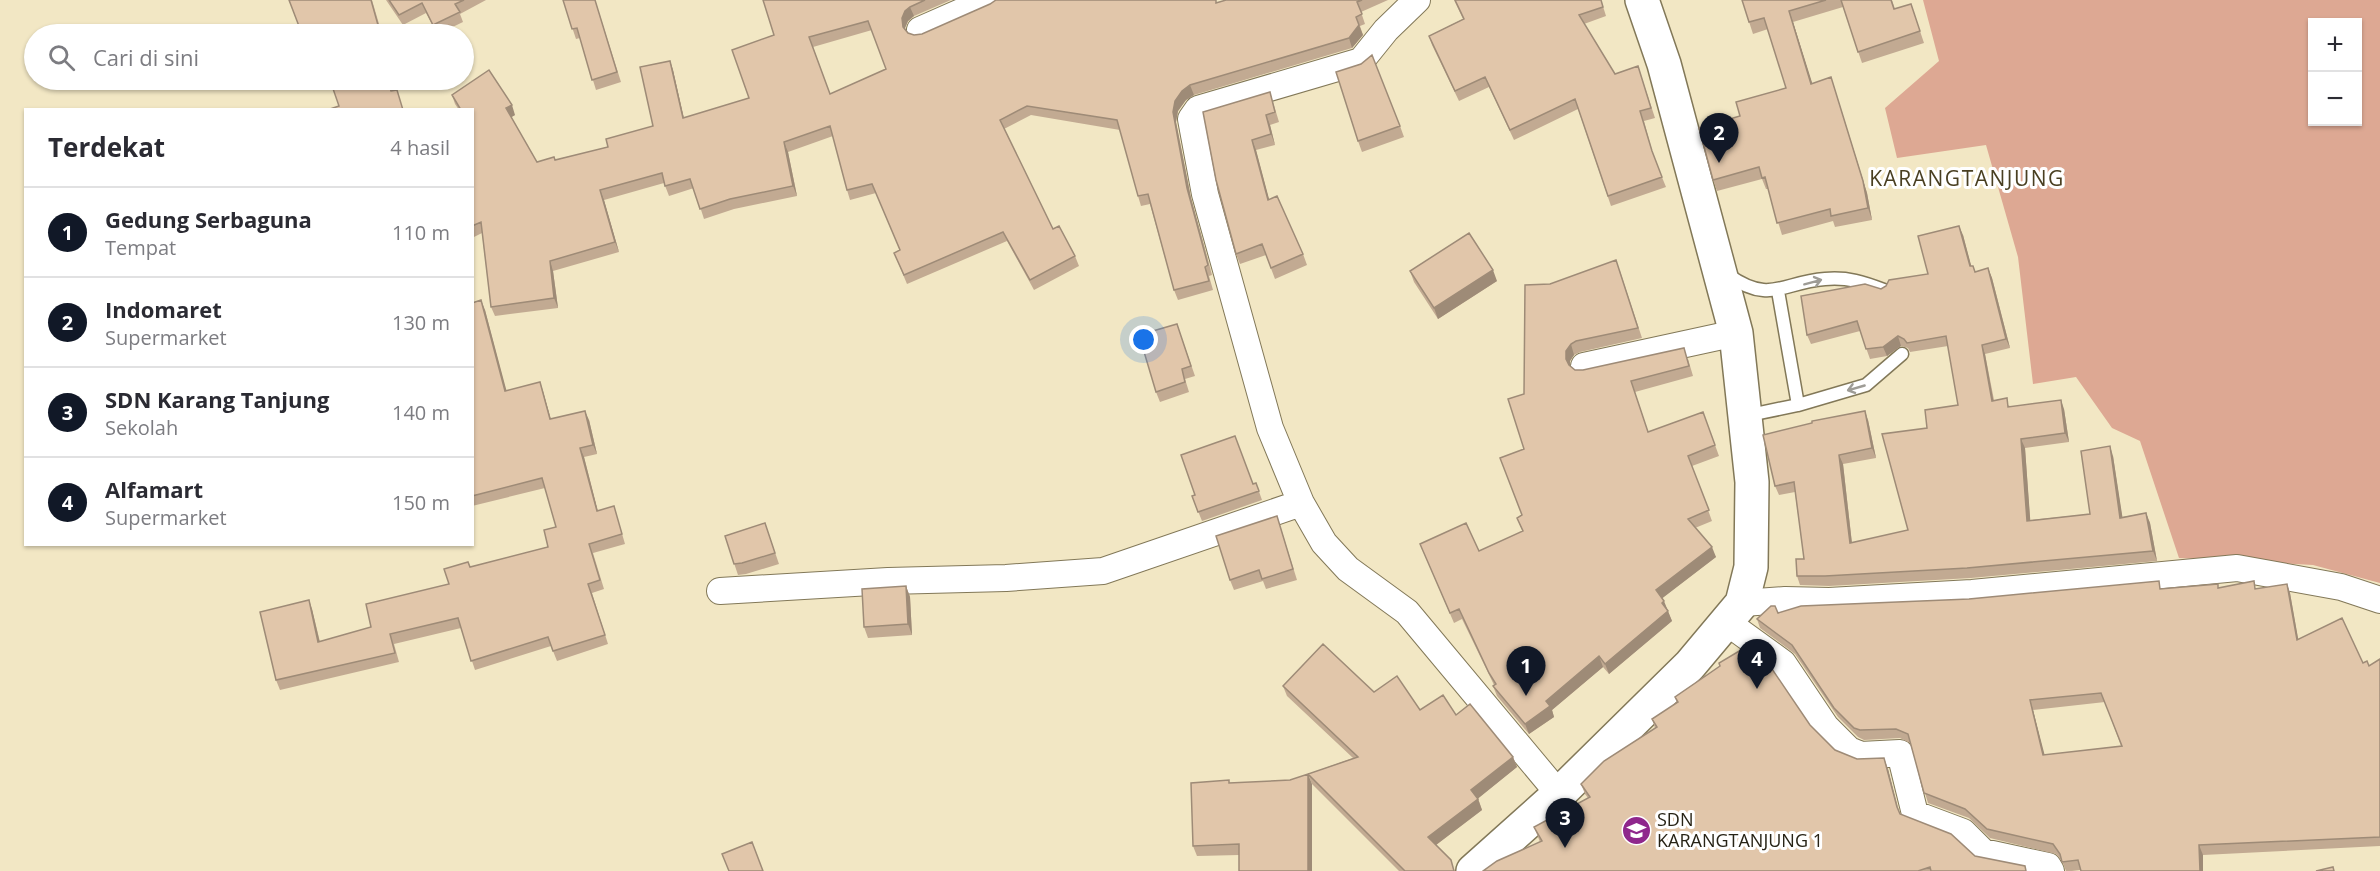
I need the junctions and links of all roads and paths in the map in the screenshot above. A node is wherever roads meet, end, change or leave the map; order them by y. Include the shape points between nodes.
1 (988, 0) edge
2 (1417, 0) edge
3 (1642, 0) edge
4 (920, 30) dead end
5 (1719, 269) junction
6 (1884, 290) edge
7 (1778, 291) junction
8 (1736, 333) junction
9 (1902, 354) dead end
10 (1584, 366) dead end
11 (1798, 405) junction
12 (1745, 416) junction
13 (1301, 503) junction
14 (720, 591) dead end
15 (2380, 600) edge
16 (1733, 612) junction
17 (1559, 794) junction
18 (1473, 871) edge
19 (2051, 871) edge

1 - 4 street
2 - 13 street via 1361,61 1198,109 1191,119 1205,194 1270,428
3 - 5 main road via 1664,64
5 - 7 lane via 1746,287
5 - 8 main road
7 -> 6 lane via 1824,279 1857,279
7 - 11 lane
8 - 10 street
8 - 12 main road
9 -> 11 lane via 1866,385
11 - 12 lane
12 - 16 main road via 1752,482 1751,567
13 - 14 street via 1103,571
13 - 17 street via 1324,543 1348,568 1407,612
15 - 16 street via 2341,587 2237,568 1972,593 1829,602 1785,600
16 - 17 main road via 1690,665
16 - 19 street via 1783,663 1826,727 1849,750 1861,755 1900,753 1915,814 1964,832 1983,852 2048,866
17 - 18 main road

